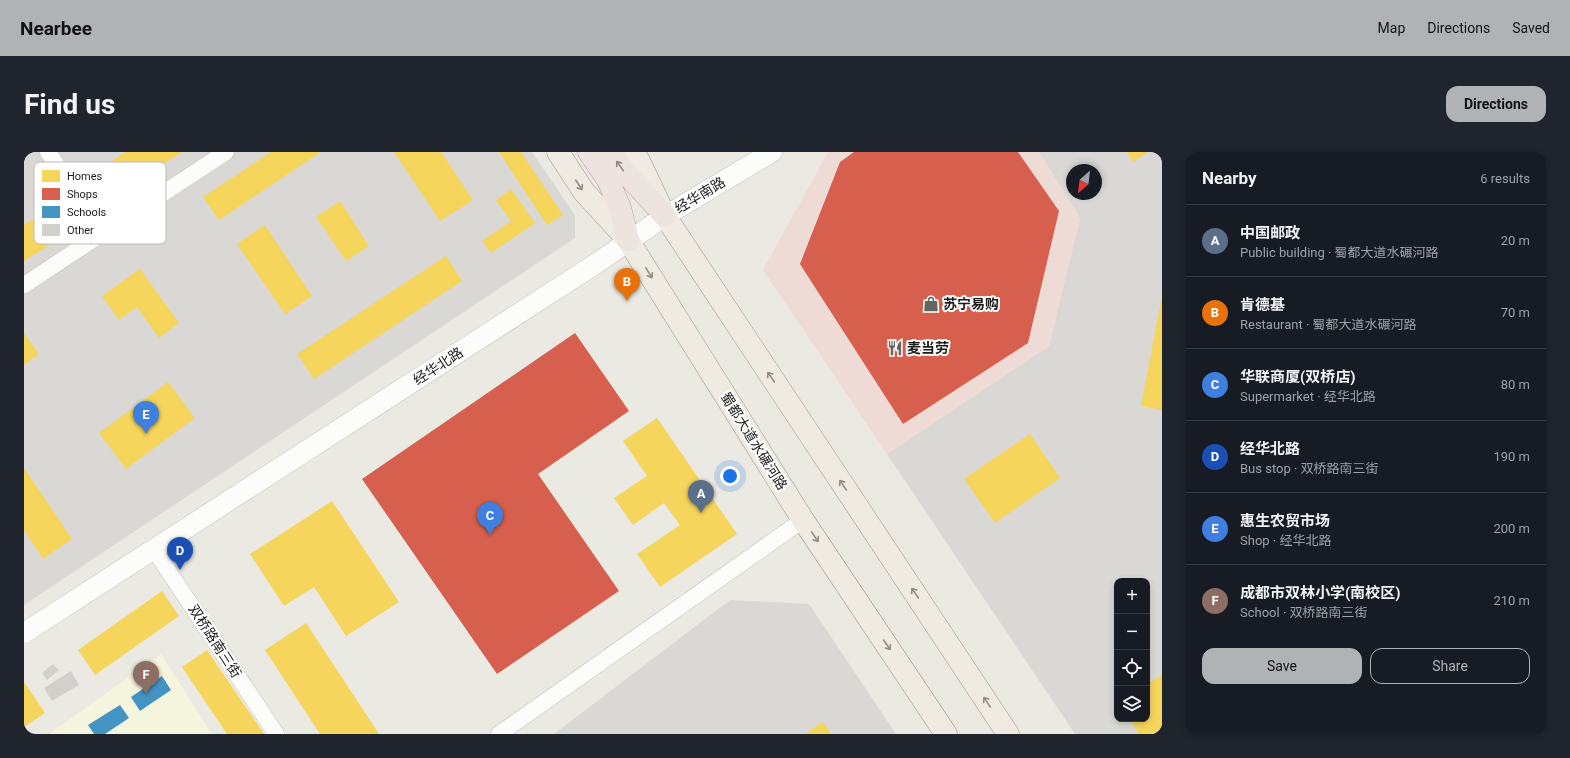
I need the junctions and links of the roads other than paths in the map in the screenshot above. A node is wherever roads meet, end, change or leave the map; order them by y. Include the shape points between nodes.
1 (48, 152) edge
2 (226, 152) edge
3 (558, 152) edge
4 (589, 152) edge
5 (611, 152) edge
6 (633, 152) edge
7 (772, 152) edge
8 (55, 162) edge
9 (166, 191) edge
10 (665, 216) junction
11 (628, 240) junction
12 (85, 244) edge
13 (24, 284) edge
14 (803, 520) junction
15 (154, 549) junction
16 (24, 633) edge
17 (276, 734) edge
18 (499, 734) edge
19 (946, 734) edge
20 (1008, 734) edge

1 - 8 street
2 - 9 street
3 -> 11 main road, 蜀都大道水碾河路 via 584,192
4 - 11 highway via 608,180 620,208
10 -> 5 highway via 623,170
6 - 10 main road
7 - 10 street, 经华南路
10 - 11 street, 经华南路
20 -> 10 main road
11 -> 14 main road, 蜀都大道水碾河路
11 - 15 street, 经华北路 via 597,263
12 - 13 street
14 - 18 street
14 -> 19 main road, 蜀都大道水碾河路
15 - 16 street, 经华北路
15 - 17 street, 双桥路南三街

